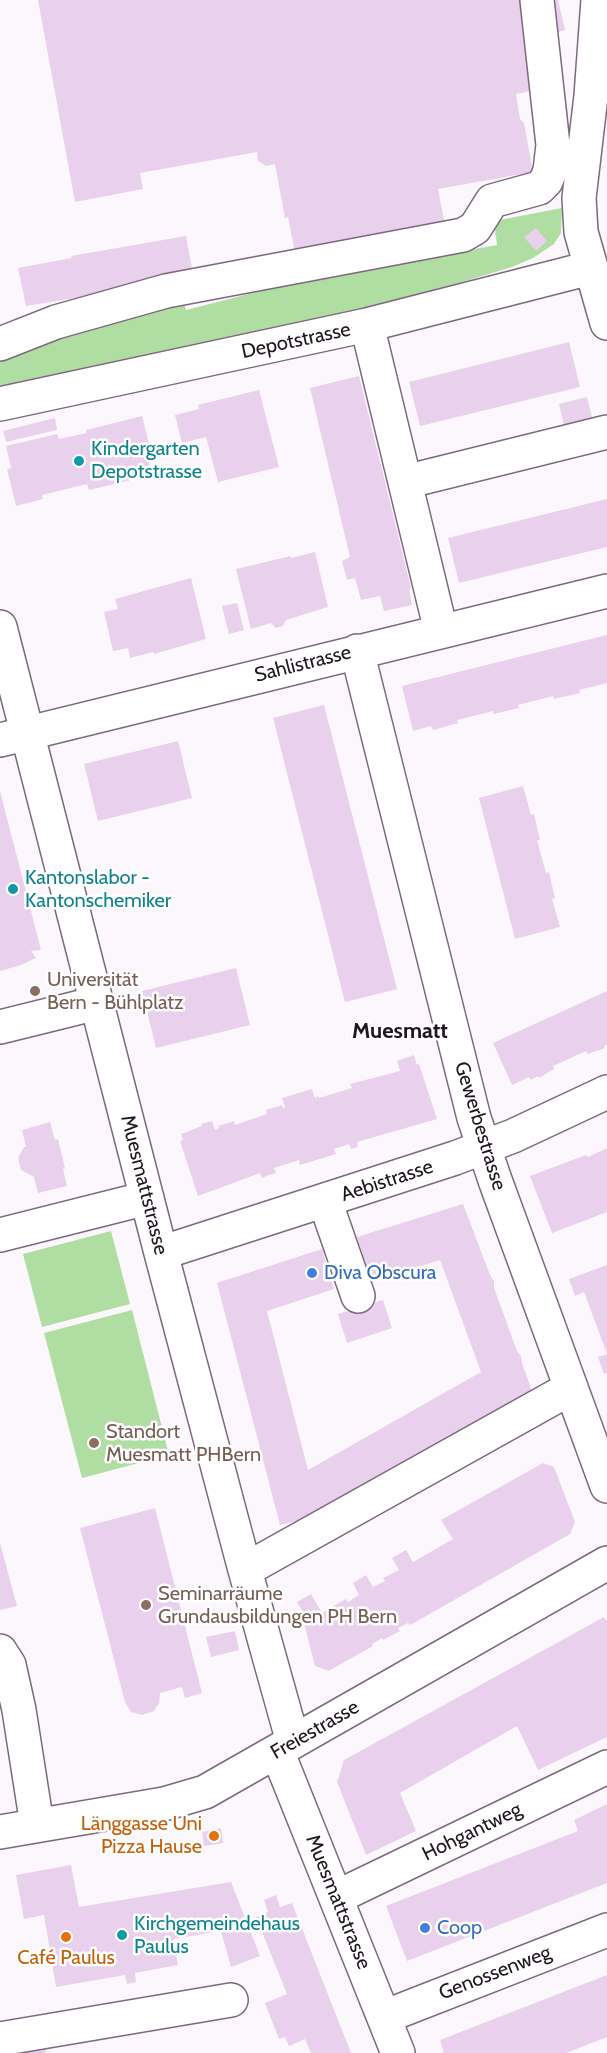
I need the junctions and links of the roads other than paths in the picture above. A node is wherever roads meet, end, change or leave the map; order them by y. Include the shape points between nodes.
1 (537, 0) edge
2 (598, 0) edge
3 (590, 268) junction
4 (606, 318) edge
5 (367, 325) junction
6 (0, 344) edge
7 (0, 404) edge
8 (607, 432) edge
9 (405, 482) junction
10 (607, 591) edge
11 (0, 627) edge
12 (441, 631) junction
13 (357, 651) junction
14 (13, 736) edge
15 (97, 1003) junction
16 (0, 1027) edge
17 (607, 1092) edge
18 (483, 1148) junction
19 (147, 1198) junction
20 (325, 1201) junction
21 (0, 1235) edge
22 (161, 1253) junction
23 (358, 1296) dead end
24 (571, 1388) junction
25 (607, 1486) edge
26 (607, 1563) edge
27 (245, 1570) junction
28 (0, 1652) edge
29 (285, 1747) junction
30 (607, 1767) edge
31 (37, 1825) junction
32 (0, 1832) edge
33 (337, 1897) junction
34 (607, 1930) edge
35 (231, 2000) dead end
36 (384, 2017) junction
37 (0, 2039) edge
38 (398, 2053) edge

1 - 6 street via 553,145 548,177 539,188 492,201 475,228 462,235 166,291 56,322
2 - 3 street via 579,198 581,232
3 - 4 street
3 - 5 street, Depotstrasse
5 - 7 street, Depotstrasse
5 - 9 street
8 - 9 street
9 - 12 street
10 - 12 street, Sahlistrasse
11 - 14 street, Muesmattstrasse
12 - 13 street, Sahlistrasse
13 - 14 street, Sahlistrasse
13 - 18 street, Gewerbestrasse
14 - 15 street, Muesmattstrasse
15 - 16 street
15 - 19 street, Muesmattstrasse
17 - 18 street, Aebistrasse
18 - 20 street, Aebistrasse
18 - 24 street, Gewerbestrasse
19 - 21 street
19 - 22 street, Muesmattstrasse
20 - 22 street, Aebistrasse
20 - 23 street
22 - 27 street, Muesmattstrasse
24 - 25 street, Gewerbestrasse
24 - 27 street
26 - 29 street, Freiestrasse
27 - 29 street, Muesmattstrasse
28 - 31 street via 9,1665 19,1710
29 - 31 street, Freiestrasse via 194,1796
29 - 33 street, Muesmattstrasse
30 - 33 street, Hohgantweg
31 - 32 street, Freiestrasse
33 - 36 street, Muesmattstrasse
34 - 36 street, Genossenweg
35 - 37 street
36 - 38 street, Muesmattstrasse

